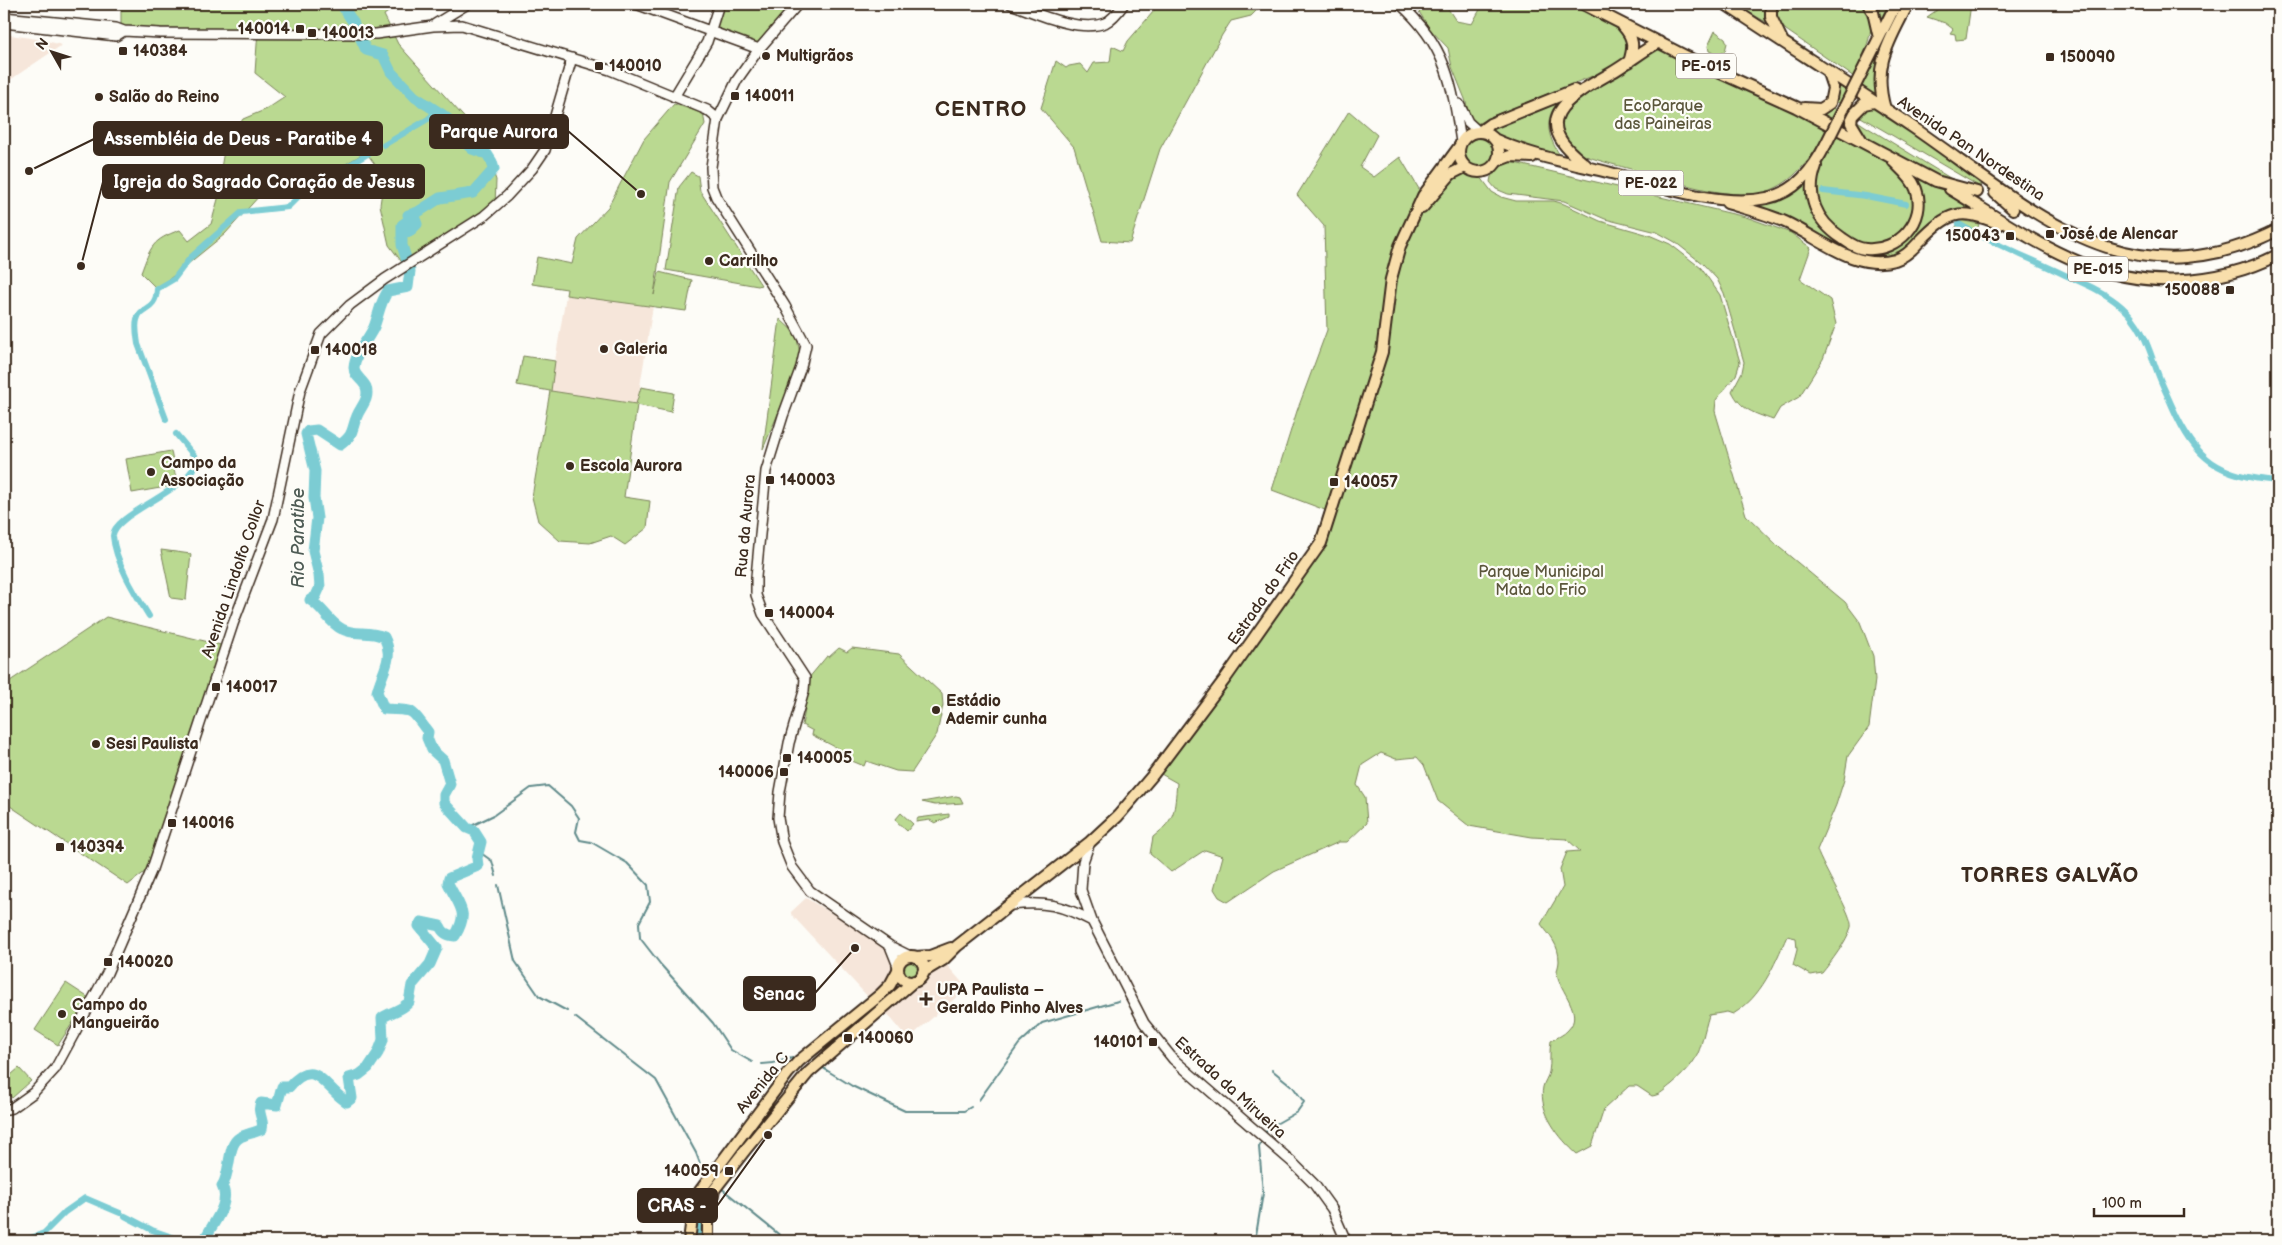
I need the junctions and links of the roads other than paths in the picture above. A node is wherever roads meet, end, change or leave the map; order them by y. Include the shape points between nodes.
1 (636, 4) edge
2 (719, 4) edge
3 (798, 4) edge
4 (1012, 4) edge
5 (1124, 4) edge
6 (1400, 4) edge
7 (1583, 4) edge
8 (1725, 4) edge
9 (1772, 4) edge
10 (1868, 4) edge
11 (1896, 4) edge
12 (1908, 4) edge
13 (467, 5) edge
14 (4, 17) edge
15 (1619, 22) junction
16 (4, 23) edge
17 (462, 25) junction
18 (433, 26) junction
19 (124, 31) junction
20 (710, 31) junction
21 (1879, 38) junction
22 (1659, 42) junction
23 (1783, 43) junction
24 (759, 49) junction
25 (572, 58) junction
26 (1629, 62) junction
27 (1826, 69) junction
28 (1594, 82) junction
29 (1453, 90) junction
30 (674, 98) junction
31 (1874, 102) junction
32 (1796, 107) junction
33 (1885, 109) junction
34 (718, 119) junction
35 (1479, 132) junction
36 (1494, 139) junction
37 (1862, 142) junction
38 (1460, 144) junction
39 (1886, 155) junction
40 (1819, 157) junction
41 (1546, 158) junction
42 (1496, 161) junction
43 (1465, 167) junction
44 (1588, 167) junction
45 (1981, 178) junction
46 (1936, 181) junction
47 (1977, 192) dead end
48 (1714, 199) junction
49 (2013, 209) dead end
50 (2278, 230) edge
51 (1406, 232) junction
52 (2022, 233) junction
53 (2278, 255) edge
54 (1090, 842) junction
55 (1011, 905) junction
56 (1092, 921) junction
57 (890, 946) junction
58 (957, 946) junction
59 (913, 957) junction
60 (898, 968) junction
61 (923, 972) junction
62 (914, 981) junction
63 (764, 1105) junction
64 (4, 1110) edge
65 (774, 1113) junction
66 (689, 1241) edge
67 (708, 1241) edge
68 (1346, 1241) edge

1 - 20 main road
2 - 20 main road
3 - 24 main road
4 - 5 main road via 1063,22 1091,25 1105,23
6 - 29 main road via 1414,16 1435,44
7 - 15 main road, PE-015
8 - 23 main road, Avenida Pan Nordestina / PE-015
9 - 23 main road via 1771,16
10 - 21 main road
11 - 21 main road, PE-022
12 - 33 main road via 1879,74
13 - 17 main road
13 - 18 main road
14 - 19 main road
15 - 22 main road, PE-015
15 - 26 main road via 1632,39
16 - 19 main road via 116,36
17 - 18 main road
17 - 25 main road
18 - 19 main road via 352,35
20 - 24 main road
20 - 30 main road
21 - 40 main road, PE-022, bridge
22 - 26 main road
22 - 32 main road, PE-015
23 - 27 main road, Avenida Pan Nordestina / PE-015
24 - 34 main road via 737,80
25 - 30 main road via 610,70
25 - 64 main road, Avenida Lindolfo Collor via 545,150 532,169 484,216 385,279 350,305 321,334 300,391 273,519 233,624 152,869 107,973 54,1069 33,1093
26 - 28 main road
27 - 31 main road, Avenida Pan Nordestina / PE-015
27 - 32 main road via 1833,88 1830,103 1821,109
28 - 35 main road via 1490,124
28 - 44 main road via 1566,102 1556,126 1562,144
29 - 35 main road via 1464,116
29 - 38 main road
30 - 34 main road via 706,110
31 - 33 main road, Avenida Pan Nordestina / PE-015
31 - 37 main road via 1861,106 1851,119
32 - 37 main road, PE-015
33 - 45 main road, Avenida Pan Nordestina / PE-015
34 - 57 main road, Rua da Aurora via 710,167 714,192 806,345 766,471 756,577 756,595 763,614 803,673 805,684 786,754 778,818 782,842 792,867 810,891
35 - 36 main road
35 - 38 main road via 1467,136
36 - 41 main road
36 - 42 main road via 1499,151
37 - 39 main road, PE-015
38 - 43 main road via 1459,156
38 - 51 main road, Estrada do Frio via 1423,196
39 - 40 main road via 1911,181 1917,194 1918,212 1903,237 1889,245 1866,250 1831,230 1815,209 1811,186
39 - 46 main road, PE-015
40 - 48 main road, PE-022 via 1808,172 1785,192 1768,198
41 - 42 main road via 1510,156
41 - 44 main road
42 - 43 main road via 1482,172
43 - 51 main road, Estrada do Frio via 1443,182
44 - 48 main road, PE-022
45 - 49 main road
45 - 50 main road, Avenida Pan Nordestina / PE-015 via 2078,236 2098,245 2143,256 2205,256 2254,242
46 - 47 main road
46 - 52 main road, PE-015
48 - 52 main road via 1780,220 1848,256 1868,262 1904,256 1937,224 1954,215 1980,216
51 - 54 main road, Estrada do Frio via 1391,279 1378,367 1321,543 1152,776 1118,816
52 - 53 main road, PE-015 via 2082,264 2142,279 2204,279 2257,266
54 - 55 main road, Estrada do Frio
54 - 56 main road, Estrada da Mirueira via 1081,880
55 - 56 main road via 1031,902 1054,904
55 - 58 main road
56 - 68 main road, Estrada da Mirueira via 1150,1033 1189,1075 1314,1184 1332,1209
57 - 59 main road
57 - 60 main road
58 - 59 main road via 930,956
58 - 61 main road via 943,960
59 - 60 main road via 903,959
59 - 61 main road via 921,961
60 - 62 main road via 902,978
60 - 63 main road, Avenida C via 890,985 799,1061
61 - 62 main road
62 - 65 main road, Avenida C via 808,1073
63 - 65 main road
63 - 66 main road, Avenida C via 700,1191
65 - 67 main road, Avenida C via 714,1190

